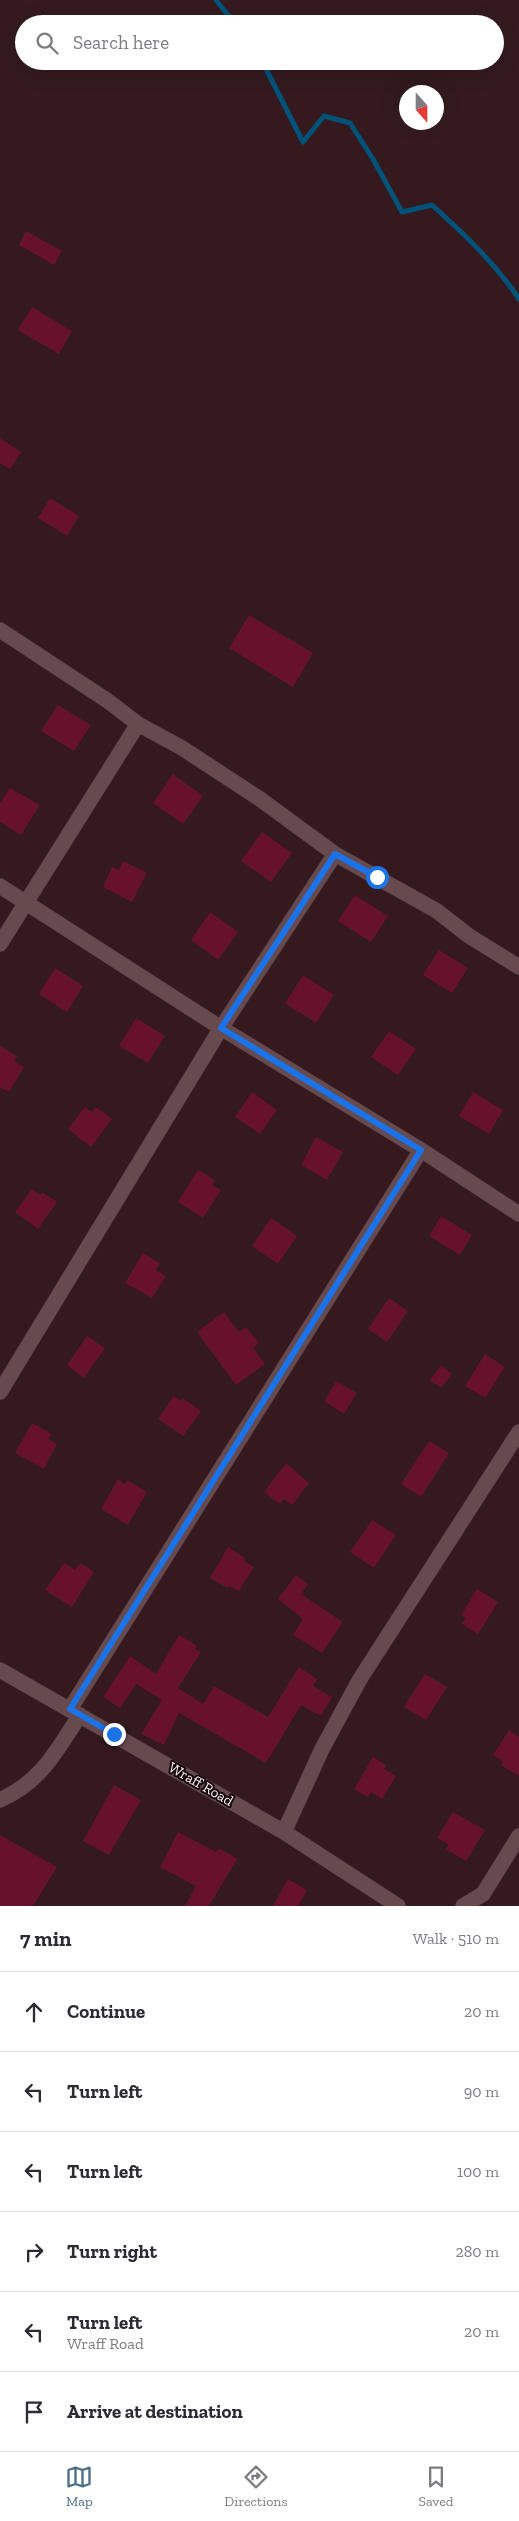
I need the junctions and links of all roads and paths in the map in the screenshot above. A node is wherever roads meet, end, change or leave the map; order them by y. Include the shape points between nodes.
1 (0, 630) edge
2 (138, 724) junction
3 (335, 854) junction
4 (0, 886) edge
5 (26, 902) junction
6 (0, 944) edge
7 (519, 967) edge
8 (221, 1028) junction
9 (421, 1150) junction
10 (519, 1214) edge
11 (0, 1392) edge
12 (519, 1432) edge
13 (0, 1670) edge
14 (74, 1712) junction
15 (0, 1800) edge
16 (284, 1832) junction
17 (519, 1836) edge
18 (481, 1900) edge
19 (398, 1906) edge
20 (464, 1906) edge

1 - 2 street
2 - 3 street via 215,769
2 - 5 street
3 - 7 street via 437,911 469,936
3 - 8 street
4 - 5 street
5 - 6 street
5 - 8 street
8 - 9 street
8 - 11 street
9 - 10 street
9 - 14 street
12 - 16 street via 360,1678 322,1748
13 - 14 street, Wraff Road
14 - 15 street via 45,1769 23,1788
14 - 16 street, Wraff Road
16 - 19 street, Wraff Road
17 - 18 street
18 - 20 street

